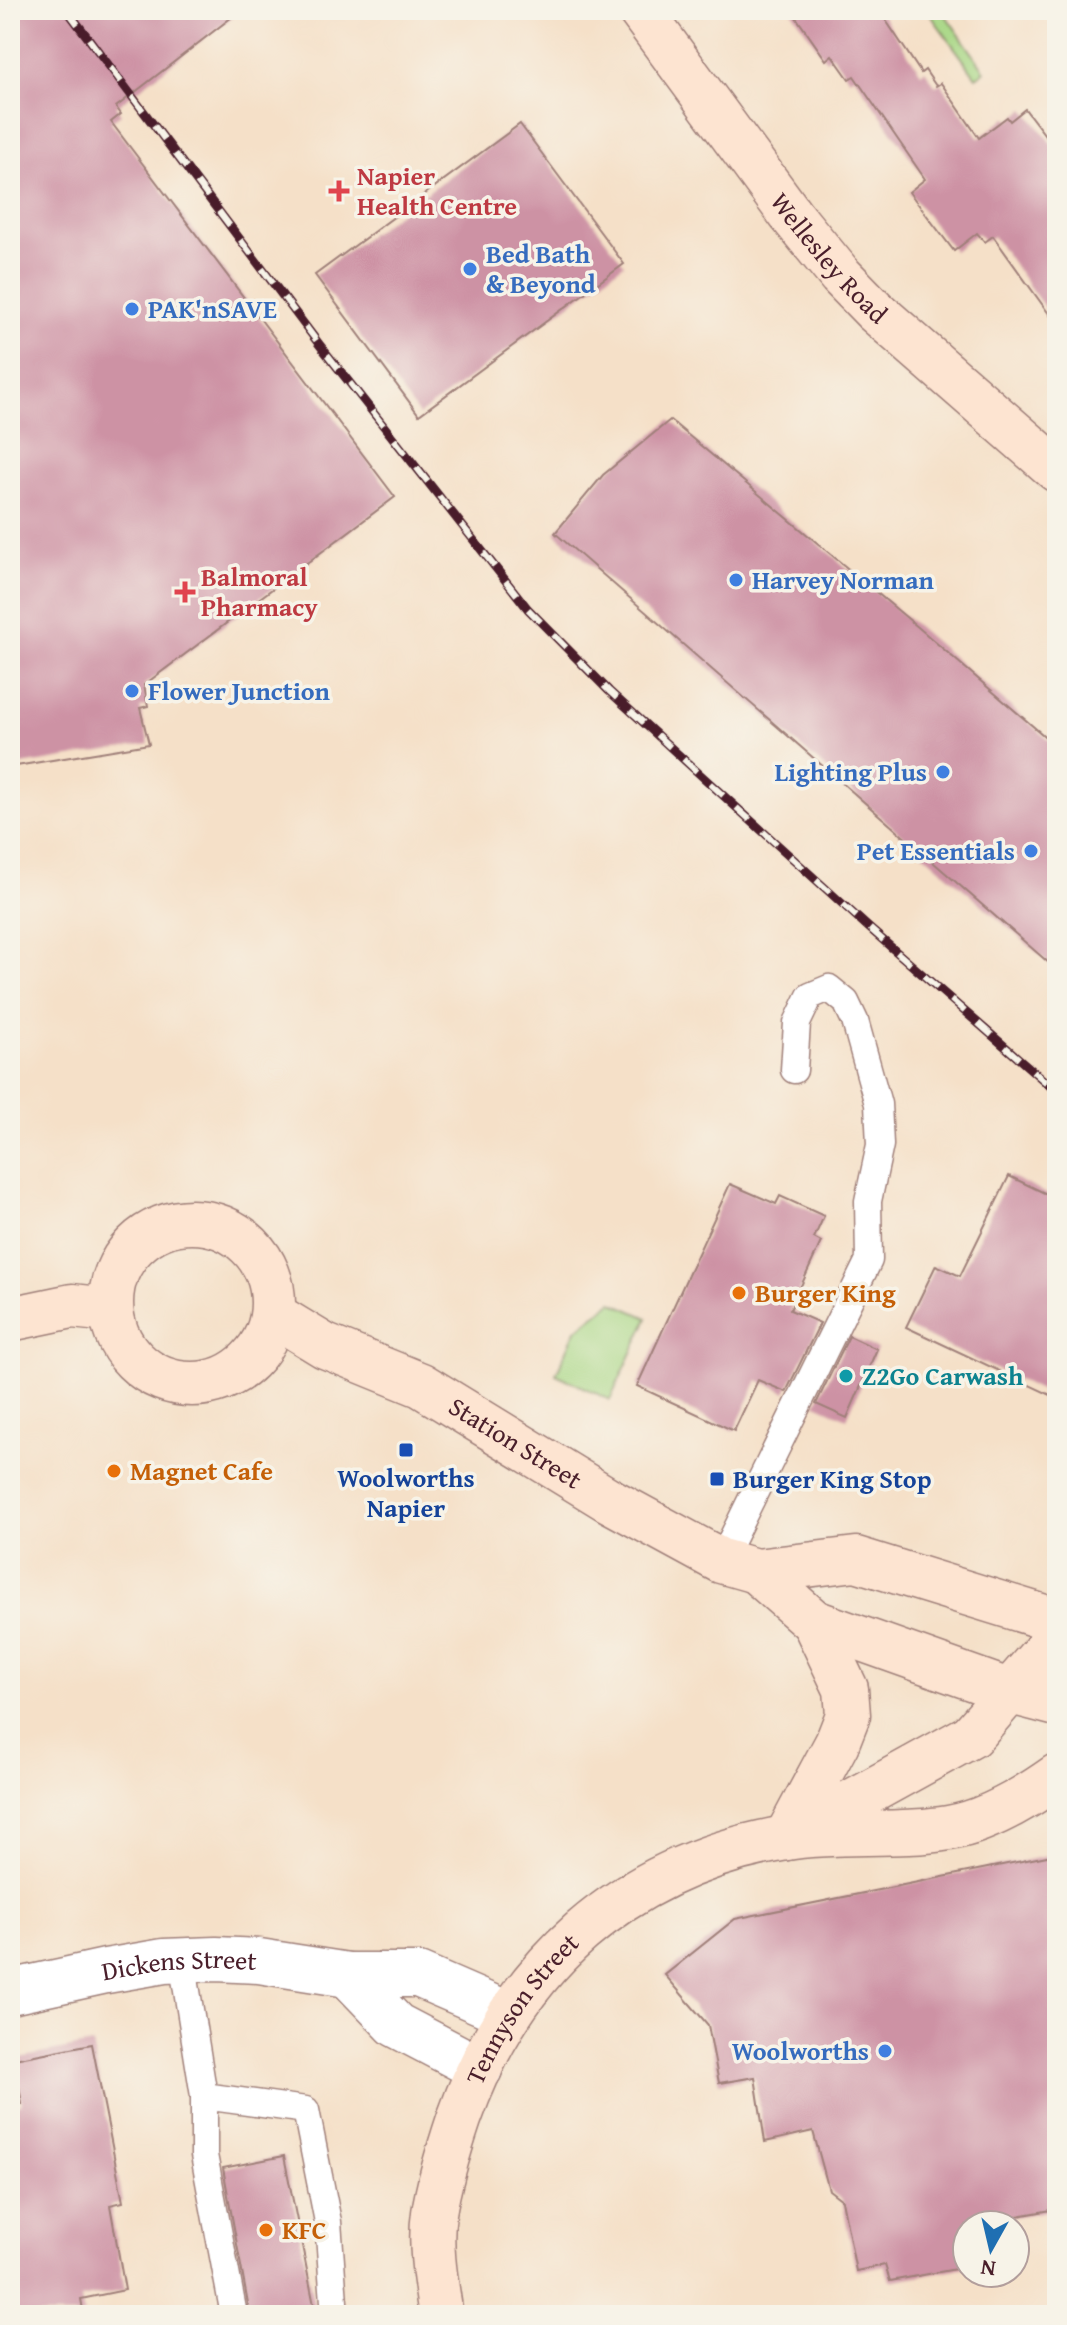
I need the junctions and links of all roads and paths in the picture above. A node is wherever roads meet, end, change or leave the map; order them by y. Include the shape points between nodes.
1 (640, 10) edge
2 (1057, 470) edge
3 (794, 1070) dead end
4 (110, 1310) junction
5 (274, 1315) junction
6 (10, 1319) edge
7 (739, 1566) junction
8 (1057, 1621) edge
9 (814, 1622) junction
10 (1057, 1637) edge
11 (1011, 1692) junction
12 (1057, 1704) edge
13 (1057, 1776) edge
14 (786, 1838) junction
15 (182, 1960) junction
16 (348, 1975) junction
17 (10, 1992) edge
18 (508, 2014) junction
19 (480, 2069) junction
20 (204, 2096) junction
21 (234, 2315) edge
22 (335, 2315) edge
23 (441, 2315) edge

1 - 2 main road, Wellesley Road via 840,275
3 - 7 lane via 797,1023 810,996 829,988 846,1002 855,1021 878,1104 880,1145 868,1201 869,1260
4 - 5 main road via 120,1344 144,1370 176,1383 210,1384 240,1370 263,1346
4 - 5 main road via 114,1276 133,1246 162,1227 196,1221 229,1229 256,1250 271,1281
4 - 6 main road via 72,1306
5 - 7 main road, Station Street via 325,1346 421,1385 607,1499
7 - 8 main road via 856,1559
7 - 9 main road, Station Street
9 - 11 main road, Station Street
9 - 14 main road via 846,1689 848,1715
10 - 11 main road, Tennyson Street
11 - 12 main road, Station Street
11 - 14 main road, Tennyson Street via 971,1736
13 - 14 main road, Tennyson Street via 1029,1796 950,1828
14 - 18 main road, Tennyson Street via 670,1873 630,1897 565,1946
15 - 16 street, Dickens Street via 259,1961
15 - 17 street, Dickens Street
15 - 20 lane
16 - 18 street, Dickens Street via 418,1975
16 - 19 street via 396,2025
18 - 19 main road, Tennyson Street
19 - 23 main road, Tennyson Street via 448,2153 434,2215
20 - 21 lane via 204,2155
20 - 22 lane via 306,2110 328,2222

